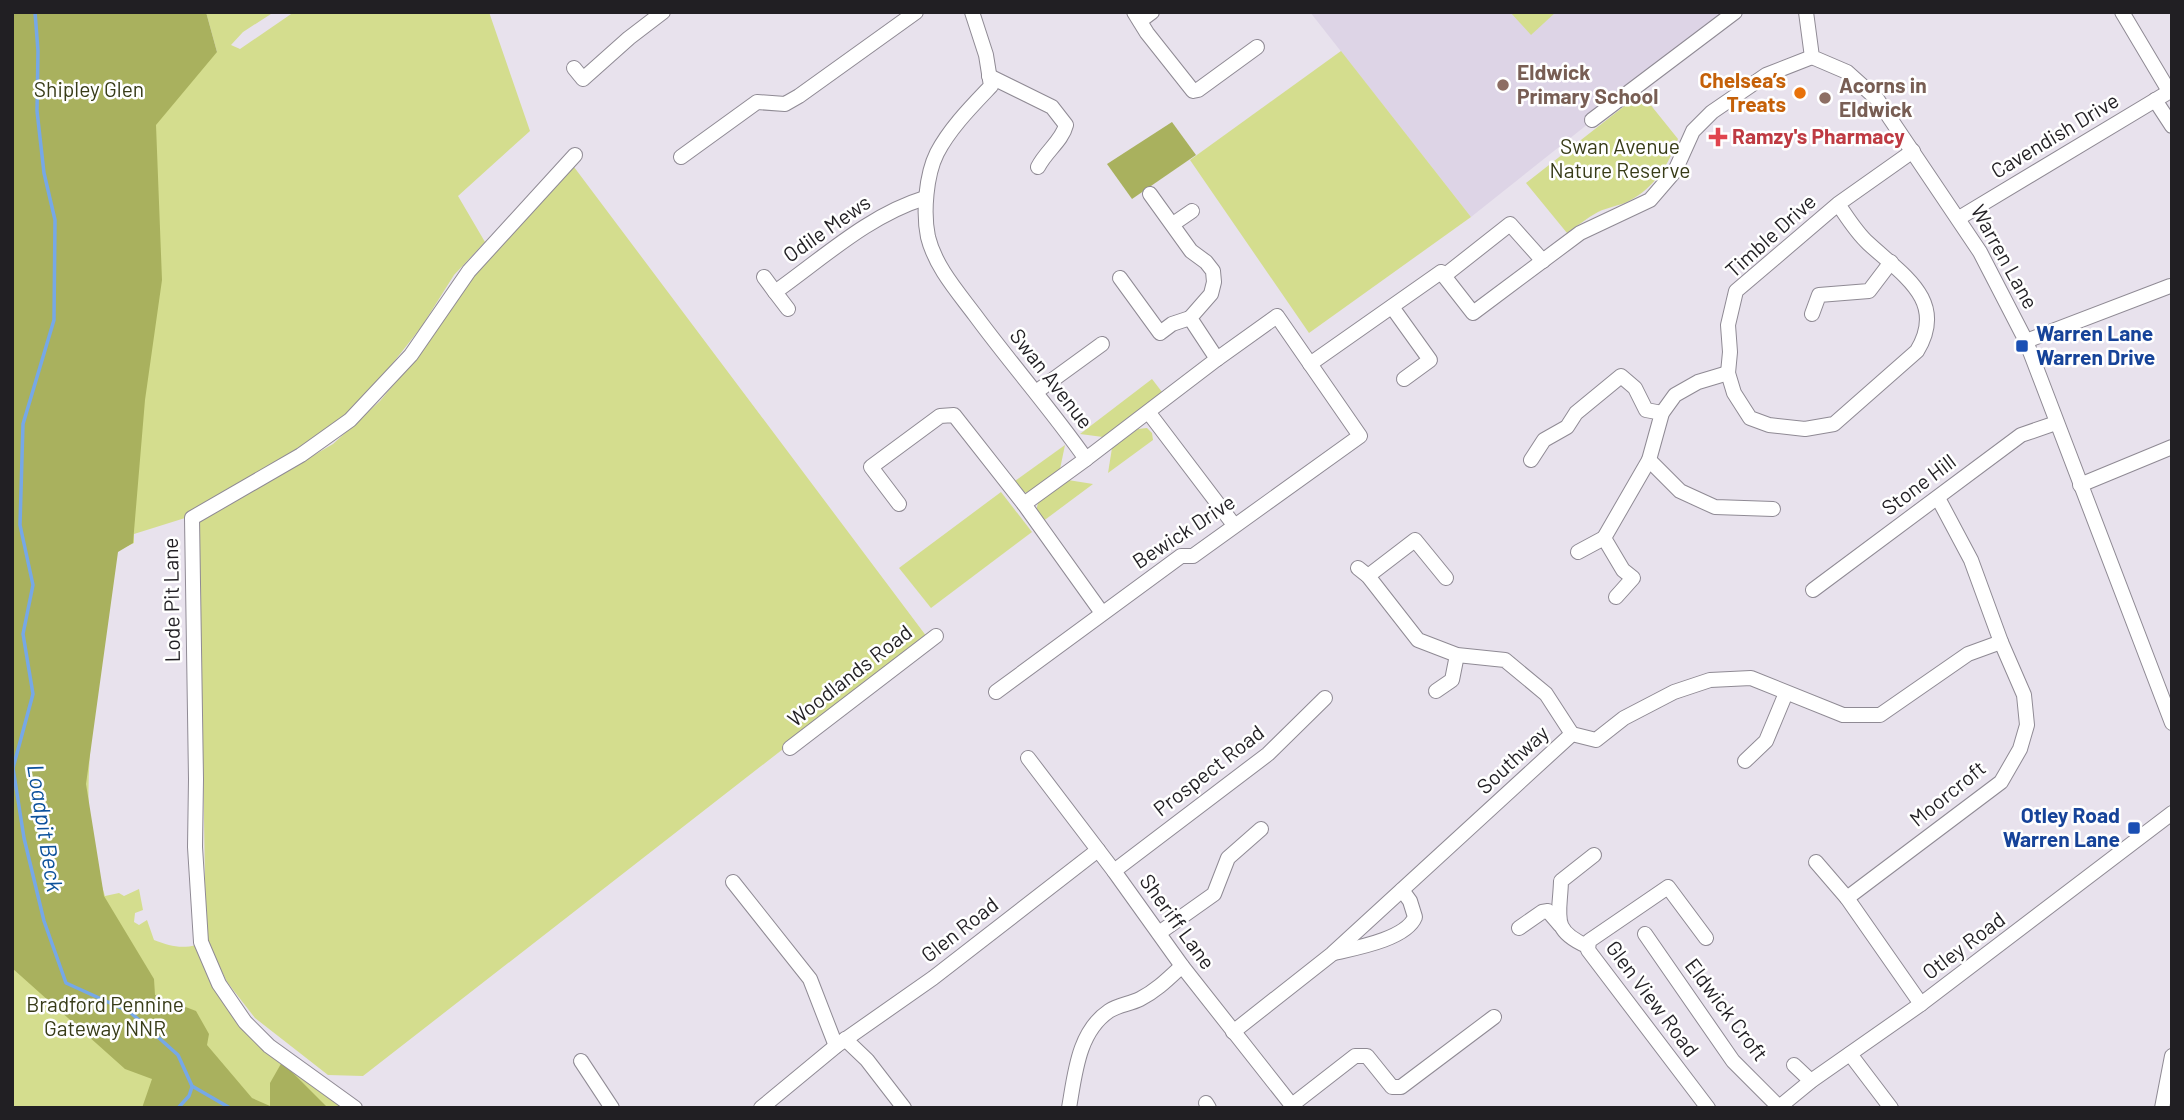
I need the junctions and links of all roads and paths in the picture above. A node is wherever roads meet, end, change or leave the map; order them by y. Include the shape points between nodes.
1 (663, 12) edge
2 (916, 12) edge
3 (972, 12) edge
4 (1735, 12) edge
5 (1806, 12) edge
6 (2122, 12) edge
7 (1142, 15) edge
8 (1257, 47) dead end
9 (1812, 57) junction
10 (573, 68) dead end
11 (989, 76) junction
12 (2170, 90) edge
13 (2155, 100) junction
14 (1592, 120) dead end
15 (2172, 127) edge
16 (1913, 151) junction
17 (575, 155) dead end
18 (681, 157) dead end
19 (1038, 167) dead end
20 (1150, 194) dead end
21 (925, 198) junction
22 (1838, 204) junction
23 (1192, 211) dead end
24 (1959, 218) junction
25 (1173, 224) junction
26 (1543, 261) junction
27 (1891, 262) junction
28 (1444, 276) junction
29 (764, 277) dead end
30 (1120, 278) dead end
31 (2170, 286) edge
32 (775, 292) junction
33 (1392, 307) junction
34 (788, 309) dead end
35 (1812, 314) dead end
36 (1190, 318) junction
37 (2026, 341) junction
38 (1102, 344) dead end
39 (1217, 359) junction
40 (1310, 364) junction
41 (1728, 373) junction
42 (1404, 379) dead end
43 (1036, 392) junction
44 (1149, 413) junction
45 (1662, 413) junction
46 (2056, 423) junction
47 (2172, 447) edge
48 (1086, 458) junction
49 (1531, 460) dead end
50 (1650, 460) junction
51 (2080, 485) junction
52 (1938, 498) junction
53 (1024, 504) junction
54 (899, 505) dead end
55 (1773, 509) dead end
56 (1234, 525) junction
57 (1604, 538) junction
58 (1578, 552) dead end
59 (1446, 578) dead end
60 (1813, 590) dead end
61 (1616, 597) dead end
62 (1102, 613) junction
63 (936, 636) dead end
64 (2001, 642) junction
65 (1457, 655) junction
66 (1436, 691) dead end
67 (996, 692) dead end
68 (1786, 693) junction
69 (1325, 698) dead end
70 (2172, 723) edge
71 (1572, 734) junction
72 (790, 748) dead end
73 (1028, 758) dead end
74 (1745, 761) dead end
75 (2172, 813) edge
76 (1261, 829) dead end
77 (1098, 850) junction
78 (1594, 855) dead end
79 (1816, 862) dead end
80 (1114, 871) junction
81 (733, 882) dead end
82 (1402, 890) junction
83 (1847, 898) junction
84 (1560, 925) junction
85 (1519, 928) dead end
86 (1159, 933) junction
87 (1644, 933) dead end
88 (1706, 938) dead end
89 (1587, 946) junction
90 (1332, 954) junction
91 (1182, 966) junction
92 (1921, 1004) junction
93 (1494, 1017) dead end
94 (1233, 1032) junction
95 (841, 1042) junction
96 (1850, 1054) junction
97 (2172, 1056) edge
98 (580, 1061) dead end
99 (1794, 1065) dead end
100 (1811, 1081) junction
101 (1293, 1106) edge
102 (1778, 1107) edge
103 (355, 1108) edge
104 (612, 1108) edge
105 (761, 1108) edge
106 (904, 1108) edge
107 (1069, 1108) edge
108 (1708, 1108) edge
109 (1891, 1108) edge
110 (2162, 1108) edge

1 - 10 street via 583,79
2 - 18 street via 799,96 785,104 757,102
3 - 11 street
4 - 14 street
5 - 9 street
6 - 12 street
7 - 8 street via 1193,91
9 - 16 street, Warren Lane via 1847,72 1877,99
9 - 26 street via 1766,75 1712,112 1693,131 1675,171 1655,196 1580,233
11 - 19 street via 1052,107 1066,125 1064,135
11 - 21 street, Swan Avenue via 991,86 937,154
12 - 13 street, Cavendish Drive
13 - 15 street
13 - 24 street, Cavendish Drive
16 - 22 street, Timble Drive
16 - 24 street, Warren Lane
17 - 103 street, Lode Pit Lane via 469,271 411,355 350,421 192,518 195,848 201,942 219,984 244,1022 269,1046
20 - 25 street
21 - 32 street, Odile Mews via 877,218
21 - 43 street, Swan Avenue via 928,237 943,271
22 - 27 street, Timble Drive via 1866,241
22 - 41 street, Timble Drive via 1736,291 1728,325
23 - 25 street
24 - 37 street, Warren Lane
25 - 36 street via 1213,271 1211,294
26 - 28 street via 1510,224
26 - 28 street via 1473,313
27 - 35 street via 1869,291 1819,295
27 - 41 street, Timble Drive via 1913,283 1926,308 1924,339 1917,351 1835,424 1805,429 1750,418
28 - 33 street via 1441,272
29 - 32 street
30 - 36 street via 1160,333
31 - 37 street
32 - 34 street, Odile Mews
33 - 40 street
33 - 42 street via 1430,360
36 - 39 street
37 - 46 street, Warren Lane
38 - 43 street
39 - 40 street, Swan Avenue via 1277,316
39 - 44 street, Swan Avenue
40 - 56 street, Bewick Drive via 1360,436
41 - 45 street via 1698,382 1675,396
43 - 48 street, Swan Avenue
44 - 48 street, Swan Avenue
44 - 56 street
45 - 49 street via 1646,410 1635,388 1621,376 1576,413 1567,427 1545,440
45 - 50 street
46 - 51 street, Warren Lane
46 - 52 street, Stone Hill via 2021,435
47 - 51 street
48 - 53 street
50 - 55 street via 1680,491 1715,507
50 - 57 street
51 - 70 street, Warren Lane
52 - 60 street, Stone Hill
52 - 64 street, Moorcroft via 1971,560
53 - 54 street via 954,415 940,416 871,467
53 - 62 street
56 - 62 street, Bewick Drive via 1193,556 1181,556
57 - 58 street
57 - 61 street via 1633,578
59 - 65 street via 1415,540 1363,572 1418,640
62 - 67 street, Bewick Drive
63 - 72 street, Woodlands Road
64 - 68 street, Southway via 1968,654 1880,715 1843,715
64 - 83 street, Moorcroft via 2024,695 2027,725 2020,749 2001,782
65 - 66 street via 1452,680
65 - 71 street via 1505,660 1546,694
68 - 71 street, Southway via 1751,678 1710,680 1674,692 1624,718 1596,740
68 - 74 street via 1766,741
69 - 80 street, Prospect Road via 1268,754
71 - 82 street, Southway
73 - 77 street, Sheriff Lane
75 - 92 street, Otley Road
76 - 86 street via 1228,858 1214,894
77 - 80 street, Sheriff Lane
77 - 95 street, Glen Road via 933,978
78 - 84 street via 1561,881
79 - 83 street
80 - 86 street, Sheriff Lane
81 - 95 street via 810,979
82 - 90 street, Southway
82 - 90 street, Southway via 1415,916 1406,930
83 - 92 street
84 - 85 street via 1548,911
84 - 89 street via 1568,938
86 - 91 street, Sheriff Lane
87 - 102 street, Eldwick Croft via 1733,1061
88 - 89 street, Glen View Road via 1668,887
89 - 108 street, Glen View Road
90 - 94 street, Southway
91 - 94 street, Sheriff Lane
91 - 107 street via 1155,990 1110,1011 1096,1023 1078,1058
92 - 96 street, Otley Road
93 - 101 street via 1401,1087 1392,1087 1367,1056 1355,1056
94 - 101 street, Sheriff Lane
95 - 105 street, Glen Road
95 - 106 street via 867,1060
96 - 100 street, Otley Road
96 - 109 street
97 - 110 street
98 - 104 street
99 - 100 street
100 - 102 street, Otley Road

